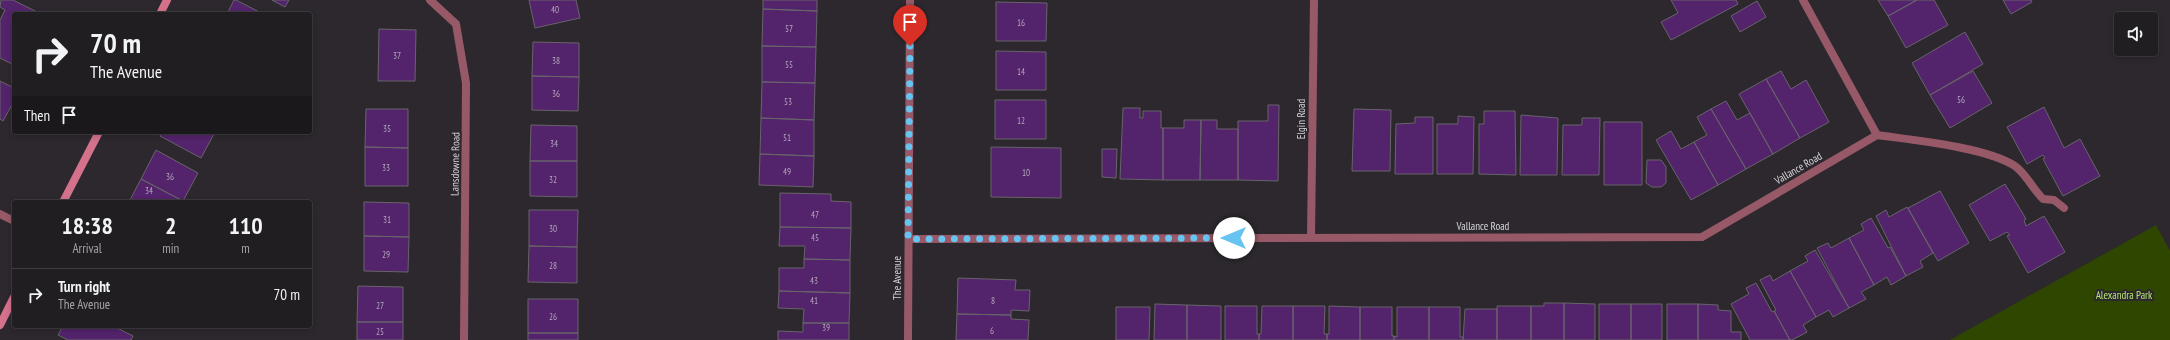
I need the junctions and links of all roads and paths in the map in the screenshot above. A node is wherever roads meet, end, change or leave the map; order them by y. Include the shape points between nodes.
1 (167, 0) edge
2 (430, 0) edge
3 (910, 0) edge
4 (1314, 0) edge
5 (1803, 0) edge
6 (161, 12) edge
7 (98, 134) edge
8 (1877, 135) junction
9 (64, 200) edge
10 (2064, 208) dead end
11 (0, 214) edge
12 (12, 219) edge
13 (1311, 237) junction
14 (908, 239) junction
15 (12, 301) edge
16 (0, 325) edge
17 (464, 340) edge
18 (908, 340) edge

1 - 6 street
2 - 17 street, Lansdowne Road via 456,24 466,83
3 - 14 street, The Avenue
4 - 13 street, Elgin Road
5 - 8 street
7 - 9 street
8 - 10 street via 1946,145 2000,158 2016,166 2043,199 2054,200
8 - 13 street, Vallance Road via 1702,237
11 - 12 street
13 - 14 street, Vallance Road
14 - 18 street, The Avenue
15 - 16 street

